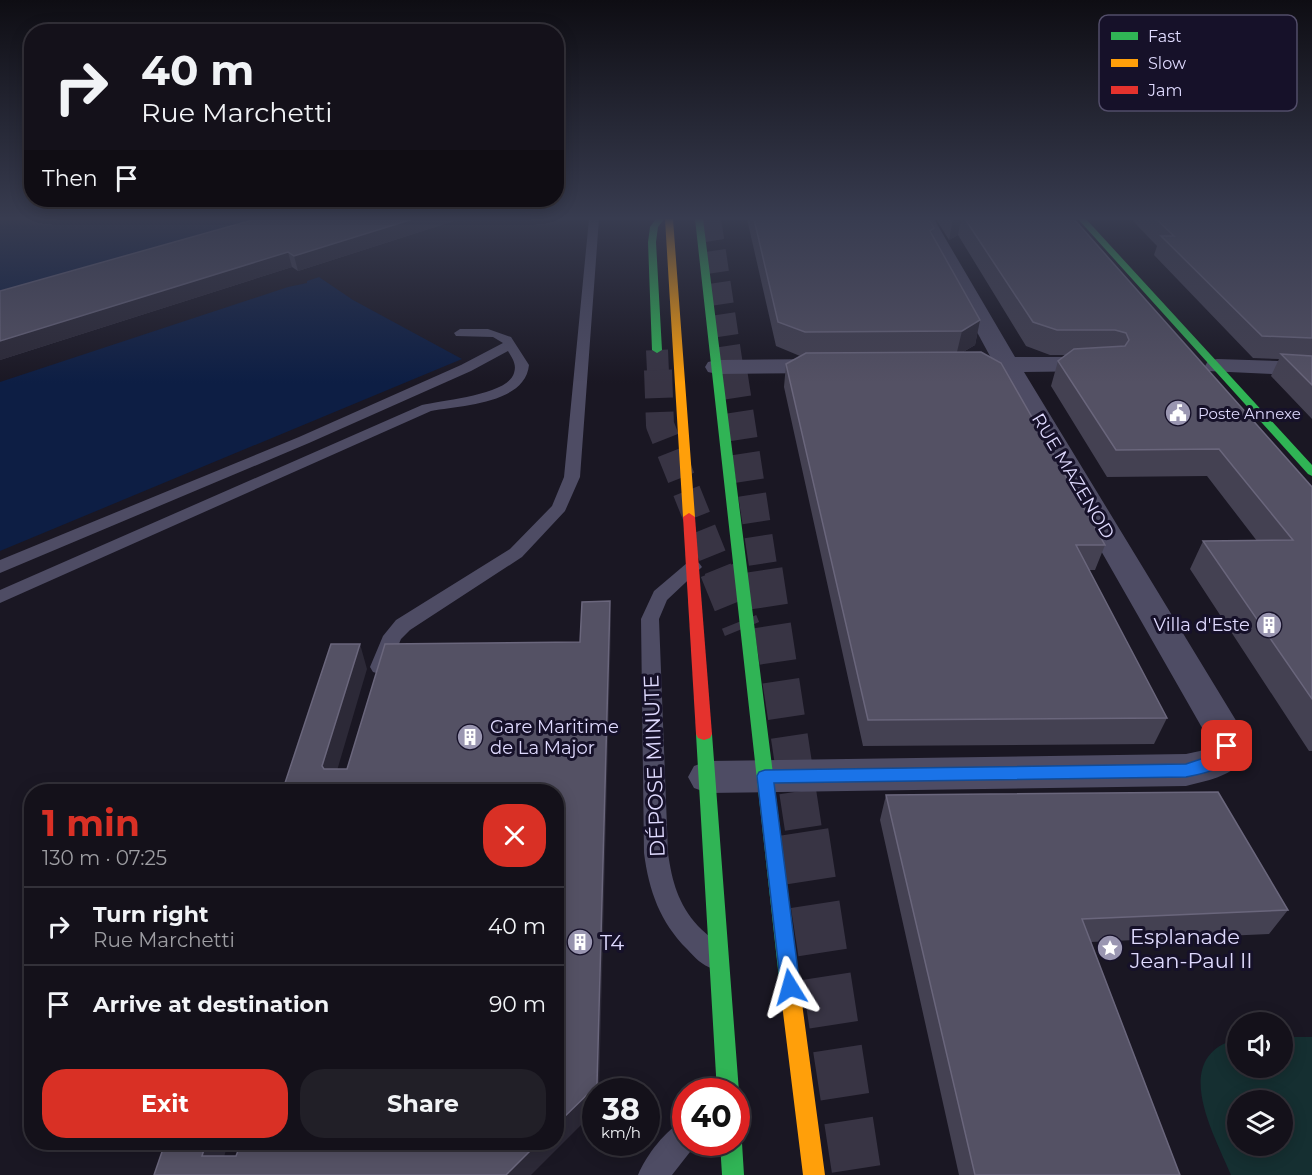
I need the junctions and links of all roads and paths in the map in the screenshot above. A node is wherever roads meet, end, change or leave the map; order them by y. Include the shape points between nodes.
1 (589, 274) edge
2 (653, 274) edge
3 (673, 274) edge
4 (706, 274) edge
5 (956, 274) edge
6 (1132, 274) edge
7 (460, 333) dead end
8 (511, 344) junction
9 (657, 350) tunnel mouth
10 (1107, 364) edge
11 (972, 365) edge
12 (1007, 365) junction
13 (853, 366) edge
14 (1216, 366) junction
15 (717, 367) junction
16 (1312, 369) edge
17 (1312, 472) edge
18 (0, 567) edge
19 (693, 567) junction
20 (0, 597) edge
21 (374, 690) edge
22 (765, 776) junction
23 (708, 777) junction
24 (718, 962) junction
25 (724, 1078) edge
26 (672, 1152) edge
27 (732, 1156) edge
28 (653, 1175) edge
29 (733, 1175) edge
30 (814, 1175) edge

1 - 21 lane via 572,477 560,508 516,553 403,625 393,636
2 - 9 main road
3 - 19 main road
4 - 15 main road
5 - 12 street, RUE MAZENOD
6 - 14 main road
7 - 8 lane via 498,334
8 - 18 lane via 304,440
8 - 20 lane via 522,364 522,373 500,392 427,408
10 - 12 street
11 - 12 street
12 - 22 street, RUE MAZENOD via 1224,732 1226,754 1211,764 1186,770
13 - 15 street
14 - 16 street
14 - 17 main road
15 - 22 main road
19 - 23 main road
19 - 24 lane, DÉPOSE MINUTE via 653,604 650,619 656,853 662,894 672,913 690,937
22 - 23 street
22 - 30 main road
23 - 24 main road
24 - 25 main road
26 - 28 lane
27 - 29 main road

